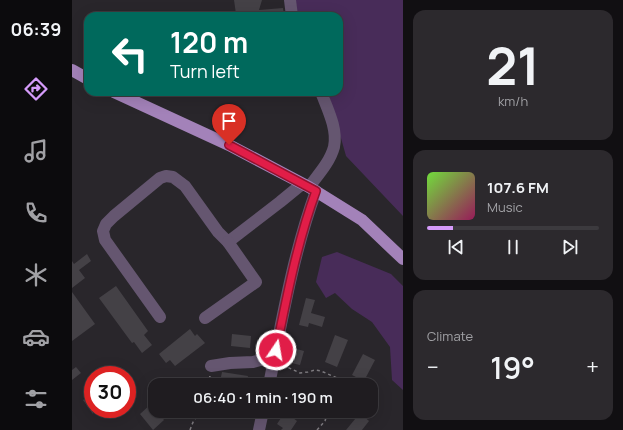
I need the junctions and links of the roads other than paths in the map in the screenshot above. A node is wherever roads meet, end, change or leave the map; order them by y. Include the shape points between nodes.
1 (290, 0) edge
2 (292, 12) edge
3 (72, 70) edge
4 (84, 77) edge
5 (72, 78) edge
6 (84, 82) edge
7 (123, 96) edge
8 (322, 96) edge
9 (309, 187) junction
10 (228, 242) junction
11 (403, 259) edge
12 (160, 316) dead end
13 (205, 318) dead end
14 (275, 356) junction
15 (211, 366) dead end
16 (270, 378) edge
17 (262, 418) edge
18 (259, 430) edge

1 - 2 street
3 - 4 main road
5 - 6 main road
7 - 9 main road via 229,145
8 - 9 street via 333,125 334,147 322,170
9 - 10 street
9 - 11 main road via 362,220
9 - 14 street via 308,214 295,260
10 - 12 street via 185,186 173,177 160,178 106,224 105,240
10 - 13 street via 256,282
14 - 15 street via 258,361
14 - 16 street
17 - 18 street

